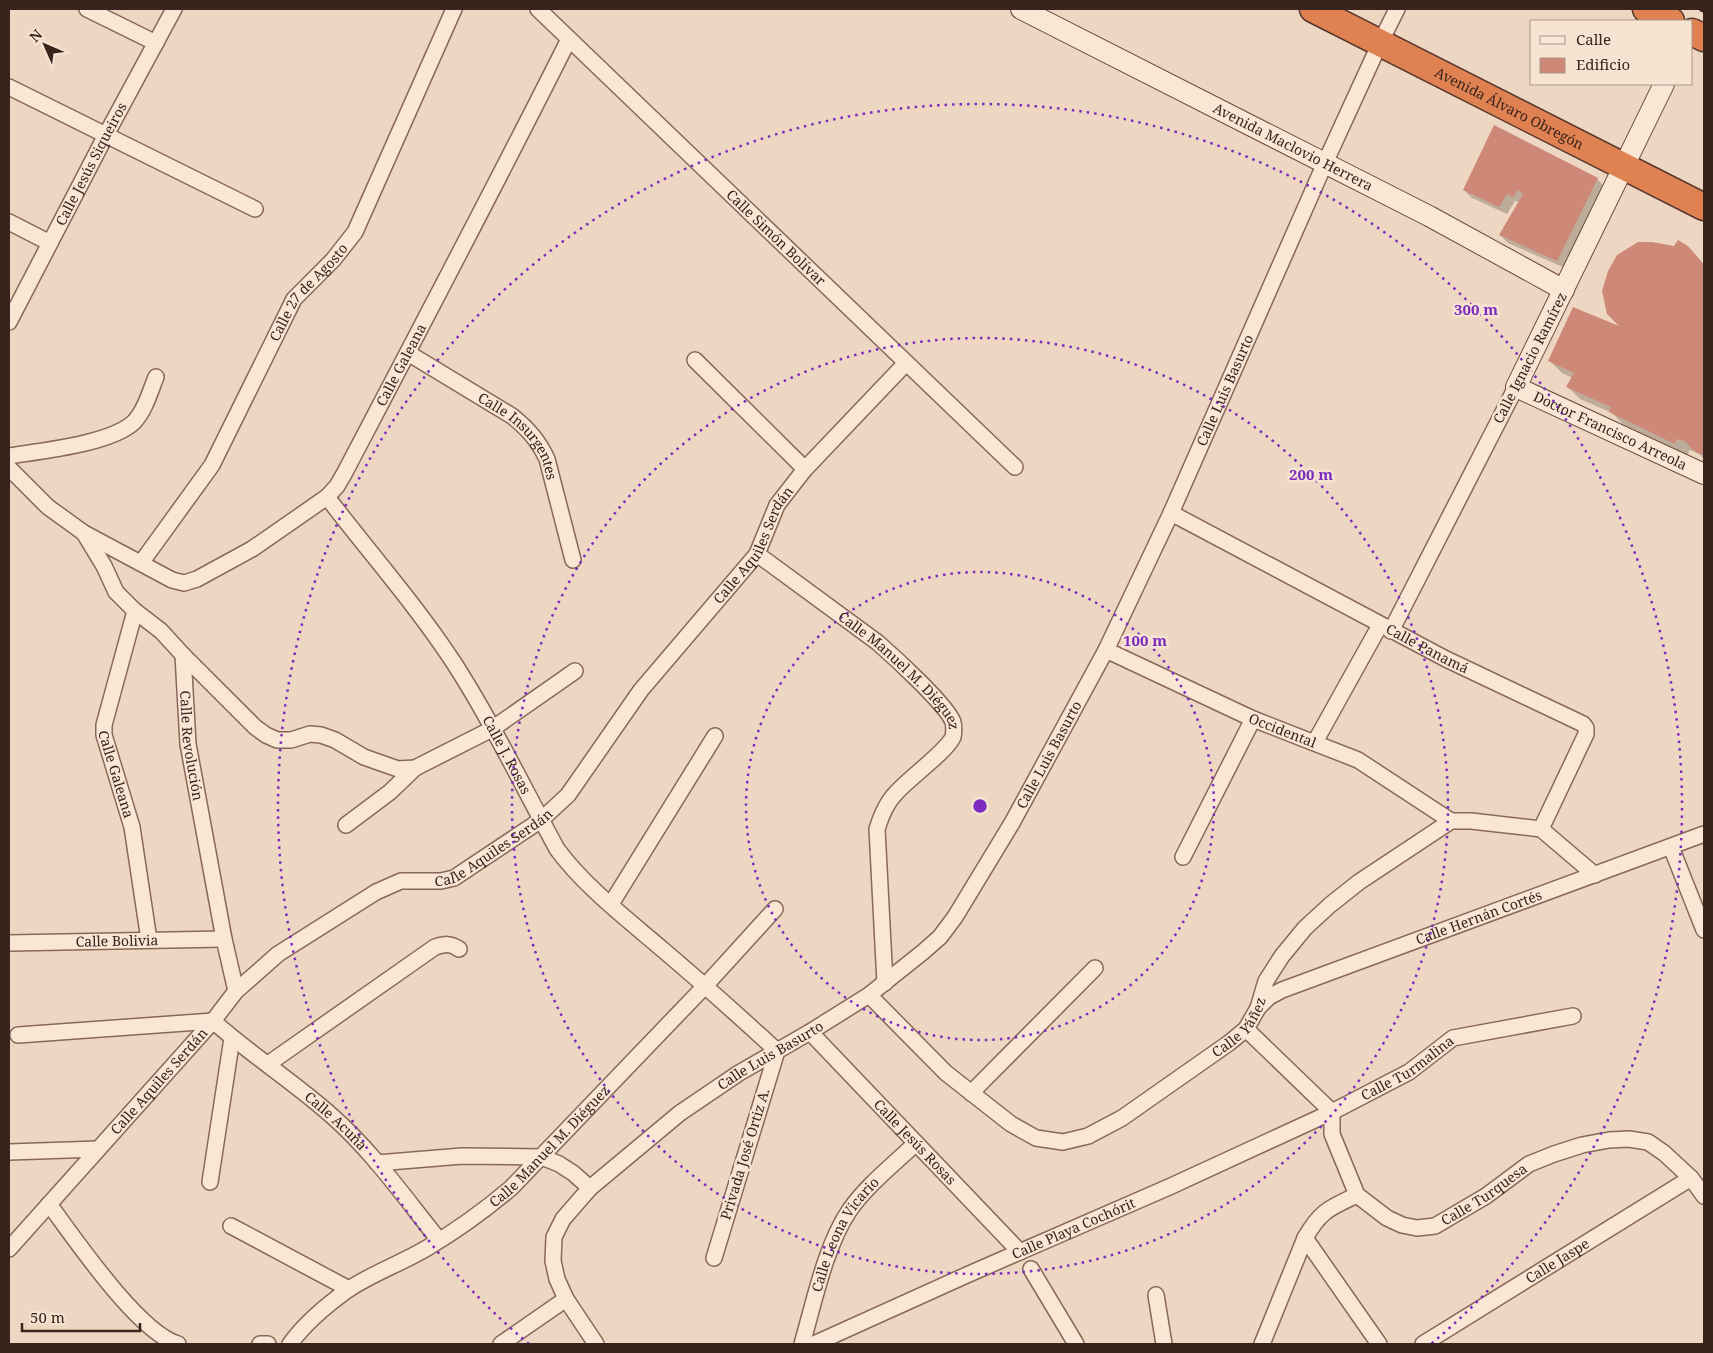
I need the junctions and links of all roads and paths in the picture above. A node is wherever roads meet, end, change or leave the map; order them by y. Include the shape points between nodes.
1 (87, 9) edge
2 (174, 9) edge
3 (454, 9) edge
4 (538, 9) edge
5 (1021, 9) edge
6 (1313, 9) edge
7 (1397, 9) edge
8 (1646, 9) edge
9 (1669, 20) edge
10 (569, 39) junction
11 (156, 43) junction
12 (1380, 43) junction
13 (1664, 85) edge
14 (9, 87) edge
15 (106, 134) junction
16 (1325, 163) junction
17 (1625, 166) junction
18 (1704, 207) edge
19 (255, 209) dead end
20 (9, 222) edge
21 (50, 243) junction
22 (1564, 290) junction
23 (9, 322) edge
24 (408, 353) junction
25 (695, 360) dead end
26 (906, 363) junction
27 (156, 377) dead end
28 (1516, 387) junction
29 (9, 456) edge
30 (1015, 467) dead end
31 (9, 468) edge
32 (805, 469) junction
33 (1704, 474) edge
34 (327, 497) junction
35 (1171, 513) junction
36 (84, 534) junction
37 (757, 554) junction
38 (572, 560) dead end
39 (141, 563) junction
40 (135, 611) junction
41 (1386, 628) junction
42 (1106, 650) junction
43 (182, 655) junction
44 (575, 671) dead end
45 (1253, 718) junction
46 (492, 729) junction
47 (716, 736) dead end
48 (1314, 742) junction
49 (416, 768) junction
50 (541, 820) junction
51 (1451, 821) junction
52 (346, 825) dead end
53 (1541, 829) junction
54 (1704, 834) edge
55 (1671, 847) junction
56 (1183, 857) dead end
57 (1595, 875) junction
58 (611, 904) junction
59 (775, 909) dead end
60 (1704, 930) edge
61 (224, 939) junction
62 (149, 940) junction
63 (9, 943) edge
64 (459, 949) dead end
65 (1095, 968) dead end
66 (885, 983) junction
67 (706, 986) junction
68 (236, 991) junction
69 (869, 995) junction
70 (1258, 1008) junction
71 (1573, 1016) dead end
72 (214, 1021) junction
73 (1246, 1029) junction
74 (810, 1032) junction
75 (18, 1035) dead end
76 (232, 1038) junction
77 (777, 1051) junction
78 (268, 1064) junction
79 (970, 1093) junction
80 (1332, 1112) junction
81 (916, 1144) junction
82 (98, 1149) junction
83 (9, 1152) edge
84 (542, 1157) junction
85 (376, 1163) junction
86 (1691, 1178) junction
87 (210, 1182) dead end
88 (590, 1188) junction
89 (1357, 1194) junction
90 (1704, 1196) edge
91 (49, 1204) junction
92 (231, 1226) dead end
93 (1306, 1238) junction
94 (439, 1240) junction
95 (9, 1249) edge
96 (1020, 1252) junction
97 (714, 1258) dead end
98 (1031, 1269) dead end
99 (349, 1289) junction
100 (1156, 1295) dead end
101 (566, 1300) junction
102 (178, 1344) edge
103 (260, 1344) edge
104 (268, 1344) edge
105 (290, 1344) edge
106 (501, 1344) edge
107 (596, 1344) edge
108 (802, 1344) edge
109 (814, 1344) edge
110 (1076, 1344) edge
111 (1164, 1344) edge
112 (1262, 1344) edge
113 (1379, 1344) edge
114 (1424, 1344) edge

1 - 11 street
2 - 11 street, Calle Jesús Siqueiros
3 - 39 street, Calle 27 de Agosto via 355,232 333,260 294,299 212,465
4 - 10 street, Calle Simón Bolívar
5 - 16 street, Avenida Maclovio Herrera
6 - 12 highway, Avenida Álvaro Obregón
7 - 12 street, Calle Luis Basurto
8 - 9 highway
10 - 24 street, Calle Galeana
10 - 26 street, Calle Simón Bolívar
11 - 15 street, Calle Jesús Siqueiros
12 - 16 street, Calle Luis Basurto
12 - 17 highway, Avenida Álvaro Obregón
13 - 17 street, Calle Ignacio Ramírez
14 - 15 street
15 - 19 street
15 - 21 street, Calle Jesús Siqueiros
16 - 22 street, Avenida Maclovio Herrera
16 - 35 street, Calle Luis Basurto
17 - 18 highway, Avenida Álvaro Obregón
17 - 22 street, Calle Ignacio Ramírez
20 - 21 street
21 - 23 street, Calle Jesús Siqueiros
22 - 28 street, Calle Ignacio Ramírez
24 - 34 street, Calle Galeana via 344,474
24 - 38 street, Calle Insurgentes via 512,416 540,444 547,459
25 - 32 street
26 - 30 street, Calle Simón Bolívar
26 - 32 street, Calle Aquiles Serdán
27 - 29 street via 140,413 127,428 79,445
28 - 33 street, Doctor Francisco Arreola
28 - 41 street, Calle Ignacio Ramírez
31 - 36 street via 48,507
32 - 37 street, Calle Aquiles Serdán via 777,505
34 - 39 street, Calle Galeana via 252,549 184,583
34 - 46 street, Calle J. Rosas via 426,624
35 - 41 street, Calle Panamá
35 - 42 street, Calle Luis Basurto
36 - 39 street
36 - 40 street via 116,592
37 - 50 street, Calle Aquiles Serdán via 641,690 568,795
37 - 66 street, Calle Manuel M. Diéguez via 876,642 946,710 953,722 953,736 895,793 882,812 877,830
40 - 43 street via 162,631
40 - 62 street, Calle Galeana via 104,735 134,836
41 - 48 street, Calle Ignacio Ramírez
41 - 53 street, Calle Panamá via 1583,724 1586,734
42 - 45 street, Occidental
42 - 66 street, Calle Luis Basurto via 1012,823 955,917 940,936
43 - 49 street via 266,735 277,740 291,740 310,734 321,735 364,757 398,769
43 - 61 street, Calle Revolución via 188,744
44 - 46 street
45 - 48 street, Occidental
45 - 56 street
46 - 49 street
46 - 50 street, Calle J. Rosas
47 - 58 street
48 - 51 street, Occidental via 1358,760
49 - 52 street
50 - 58 street, Calle J. Rosas via 567,863
50 - 68 street, Calle Aquiles Serdán via 454,878 401,881 376,892 278,954
51 - 53 street
51 - 70 street, Calle Yáñez via 1359,882 1305,928 1266,981
53 - 57 street
54 - 55 street, Calle Hernán Cortés
55 - 57 street, Calle Hernán Cortés
55 - 60 street
57 - 70 street, Calle Hernán Cortés via 1282,990
58 - 67 street, Calle J. Rosas
59 - 67 street, Calle Manuel M. Diéguez
61 - 62 street, Calle Bolivia
61 - 68 street, Calle Revolución
62 - 63 street, Calle Bolivia
64 - 78 street via 452,944 435,947
65 - 79 street
66 - 69 street, Calle Luis Basurto
67 - 77 street, Calle J. Rosas
67 - 84 street, Calle Manuel M. Diéguez
68 - 72 street, Calle Aquiles Serdán
69 - 74 street, Calle Luis Basurto
69 - 79 street, Calle Yáñez via 925,1053
70 - 73 street, Calle Yáñez
71 - 80 street, Calle Turmalina via 1453,1038 1410,1072
72 - 75 street
72 - 76 street, Calle Acuña
72 - 82 street, Calle Aquiles Serdán
73 - 79 street, Calle Yáñez via 1122,1118 1088,1136 1072,1140 1036,1138 1011,1124
73 - 80 street
74 - 77 street, Calle Luis Basurto
74 - 81 street, Calle Jesús Rosas
76 - 78 street, Calle Acuña
76 - 87 street
77 - 88 street, Calle Luis Basurto via 680,1113
77 - 97 street, Privada José Ortiz A.
78 - 85 street, Calle Acuña via 332,1117
80 - 89 street, Calle Turquesa via 1332,1134
80 - 96 street, Calle Playa Cochórit
81 - 96 street, Calle Jesús Rosas
81 - 108 street, Calle Leona Vicario via 862,1195 840,1226
82 - 83 street
82 - 91 street, Calle Aquiles Serdán
84 - 85 street via 462,1156
84 - 88 street via 573,1173
84 - 94 street, Calle Manuel M. Diéguez via 493,1203
85 - 94 street, Calle Acuña
86 - 89 street, Calle Turquesa via 1648,1142 1629,1139 1582,1146 1530,1164 1486,1196 1435,1226 1417,1228 1402,1225 1387,1218
86 - 90 street, Calle Turquesa
86 - 114 street, Calle Jaspe
88 - 101 street, Calle Luis Basurto via 563,1219 554,1237 553,1261
89 - 93 street via 1327,1209
91 - 95 street, Calle Aquiles Serdán
91 - 102 street via 135,1312
92 - 99 street
93 - 112 street
93 - 113 street
94 - 99 street, Calle Manuel M. Diéguez
96 - 109 street, Calle Playa Cochórit
98 - 110 street
99 - 105 street, Calle Manuel M. Diéguez via 313,1319
100 - 111 street
101 - 106 street
101 - 107 street, Calle Luis Basurto
103 - 104 street

